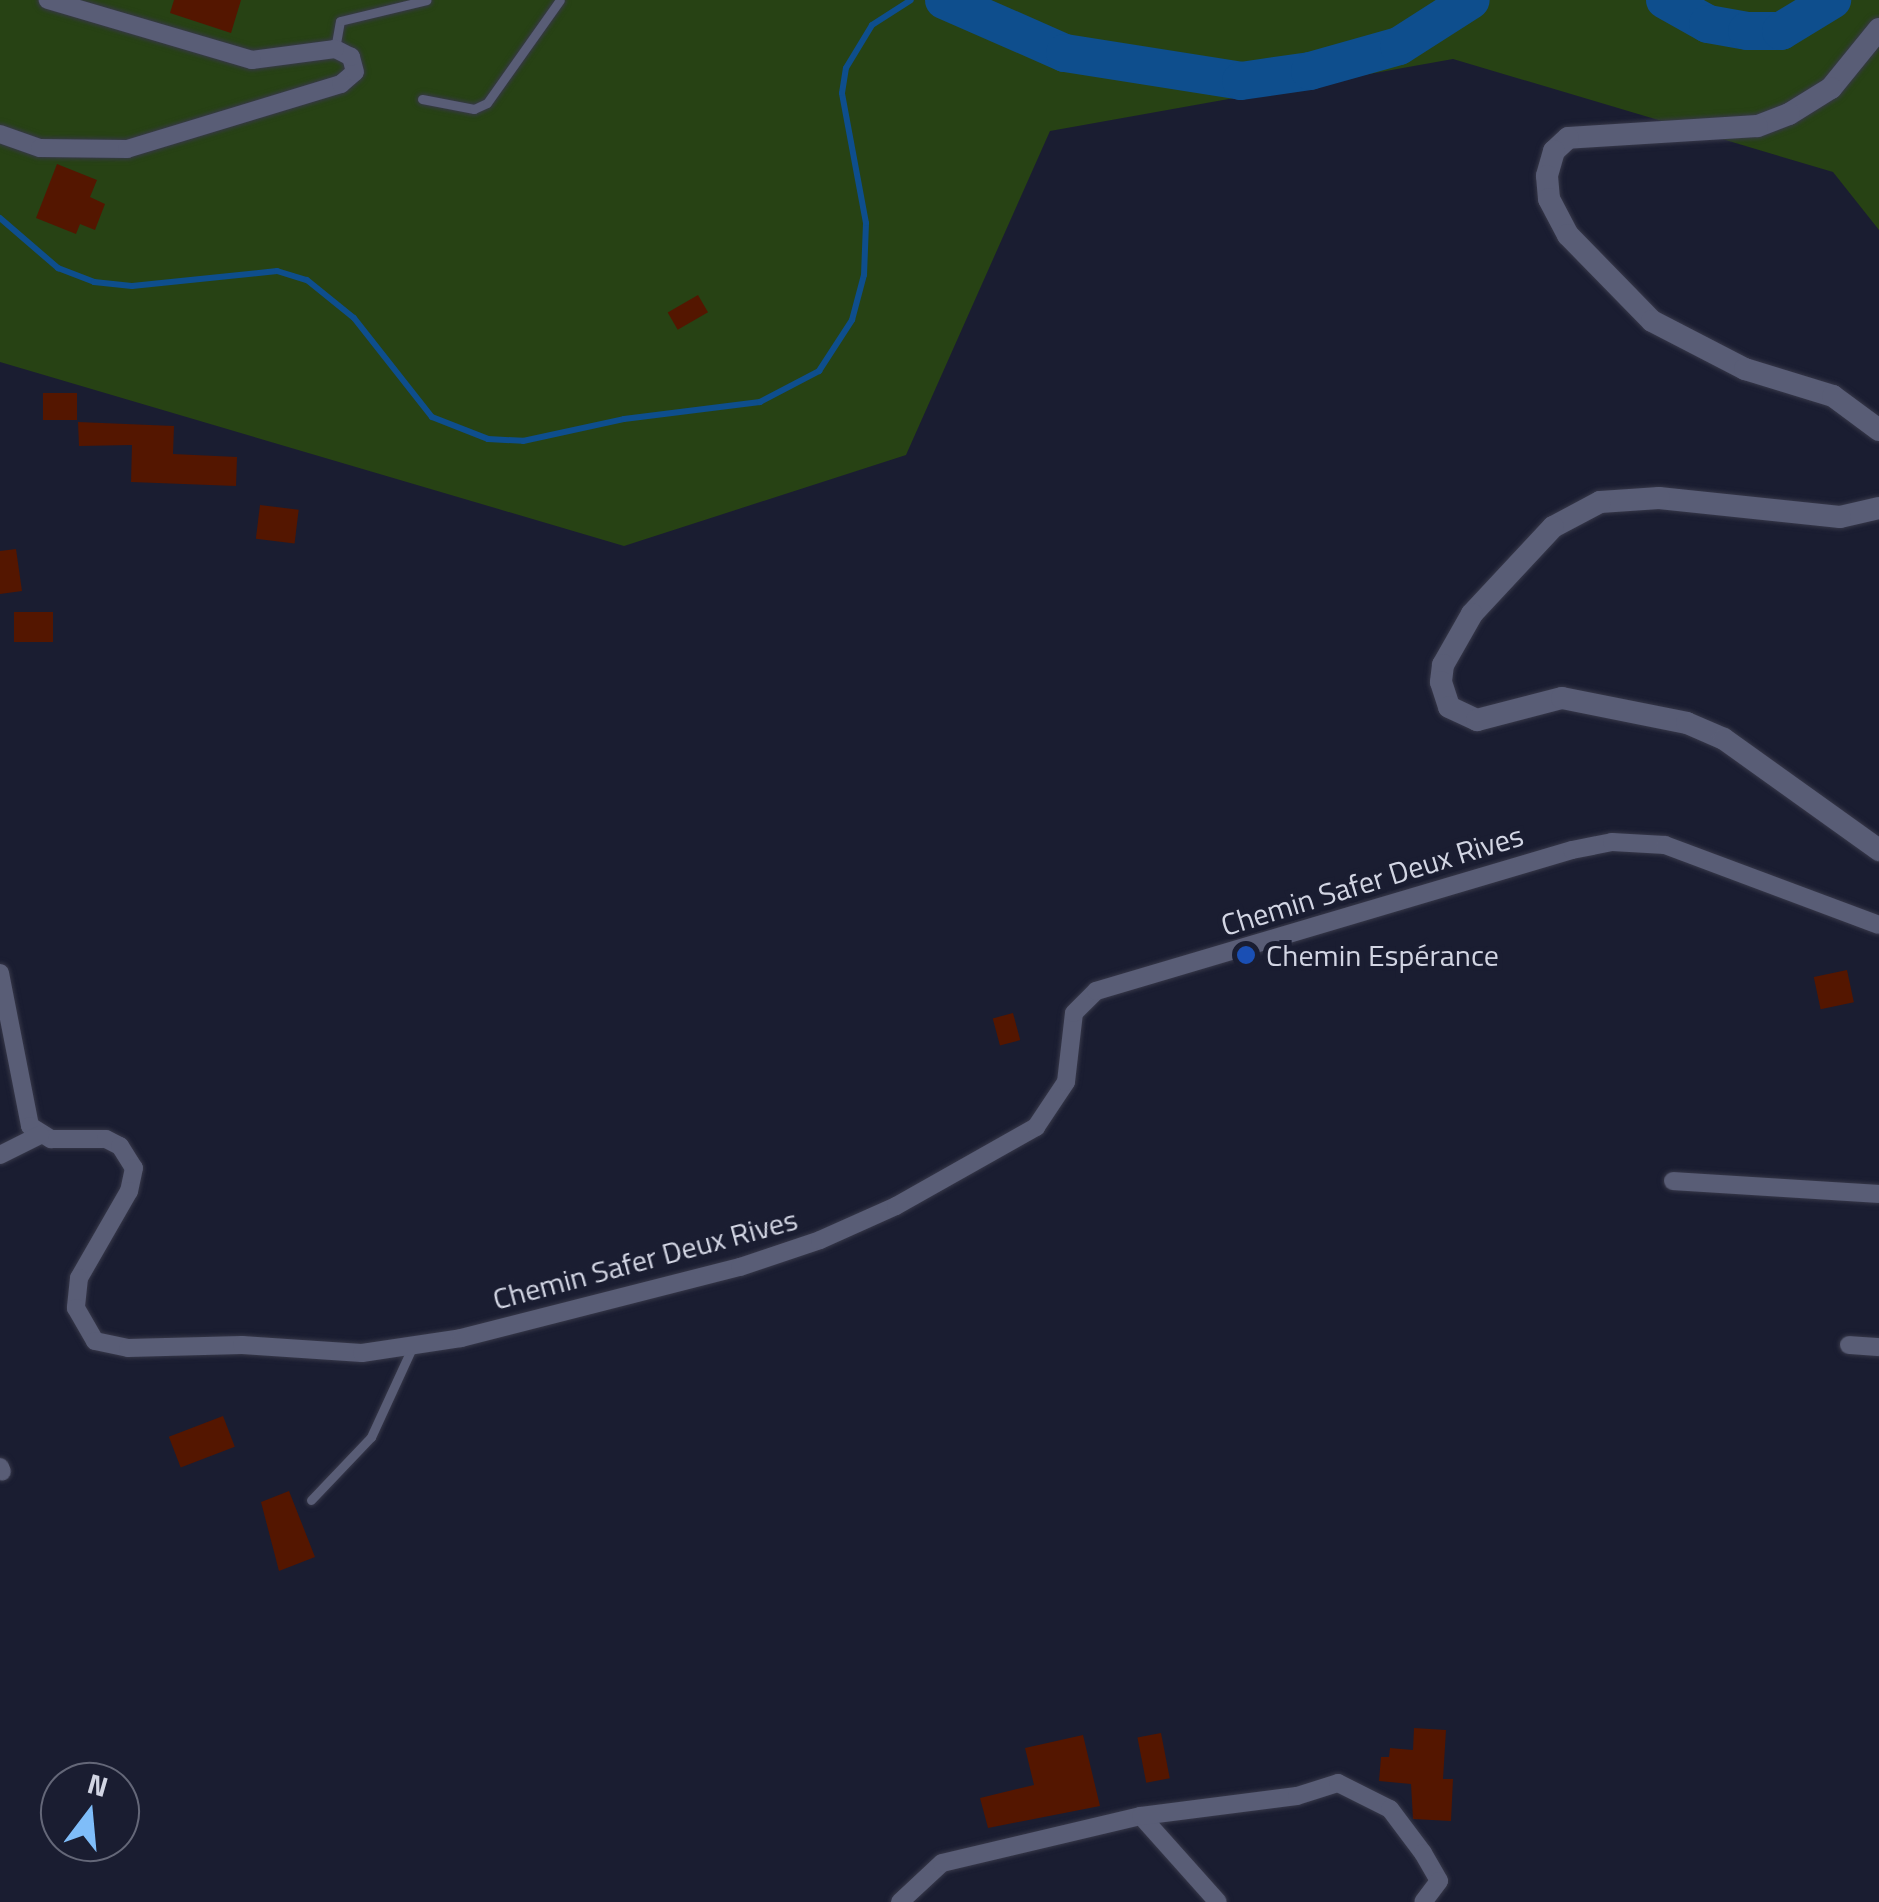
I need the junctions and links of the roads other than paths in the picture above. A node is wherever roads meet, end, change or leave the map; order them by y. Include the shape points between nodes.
1 (48, 0) edge
2 (427, 0) edge
3 (560, 0) edge
4 (1879, 29) edge
5 (335, 49) junction
6 (422, 99) dead end
7 (0, 134) edge
8 (1879, 430) edge
9 (1879, 508) edge
10 (1875, 842) edge
11 (1879, 926) edge
12 (0, 973) edge
13 (40, 1135) junction
14 (0, 1155) edge
15 (1674, 1181) dead end
16 (1879, 1194) edge
17 (1849, 1345) dead end
18 (1879, 1346) edge
19 (412, 1348) junction
20 (311, 1500) dead end
21 (1141, 1816) junction
22 (900, 1902) edge
23 (1218, 1902) edge
24 (1423, 1902) edge

1 - 5 street via 252,60
2 - 5 lane via 340,21
3 - 6 lane via 487,103 474,109
4 - 8 street via 1831,88 1789,114 1756,126 1568,138 1554,150 1547,176 1549,199 1568,235 1652,321 1745,369 1833,396
5 - 7 street via 355,62 351,79 341,84 127,149 40,148
9 - 10 street via 1840,518 1659,498 1600,502 1552,527 1495,588 1453,645 1440,682 1448,707 1478,720 1562,698 1687,723 1724,739
11 - 19 street, Chemin Safer Deux Rives via 1665,845 1612,842 1572,850 1096,991 1074,1013 1066,1082 1036,1127 896,1206 820,1240 740,1267
12 - 13 street via 27,1122
13 - 14 street
13 - 19 street, Chemin Safer Deux Rives via 106,1139 120,1146 134,1168 80,1278 76,1308 95,1341 128,1348
15 - 16 street
17 - 18 street
19 - 20 lane via 372,1437
21 - 22 street via 942,1863
21 - 23 street
21 - 24 street via 1352,1784 1390,1809 1424,1853 1439,1881

